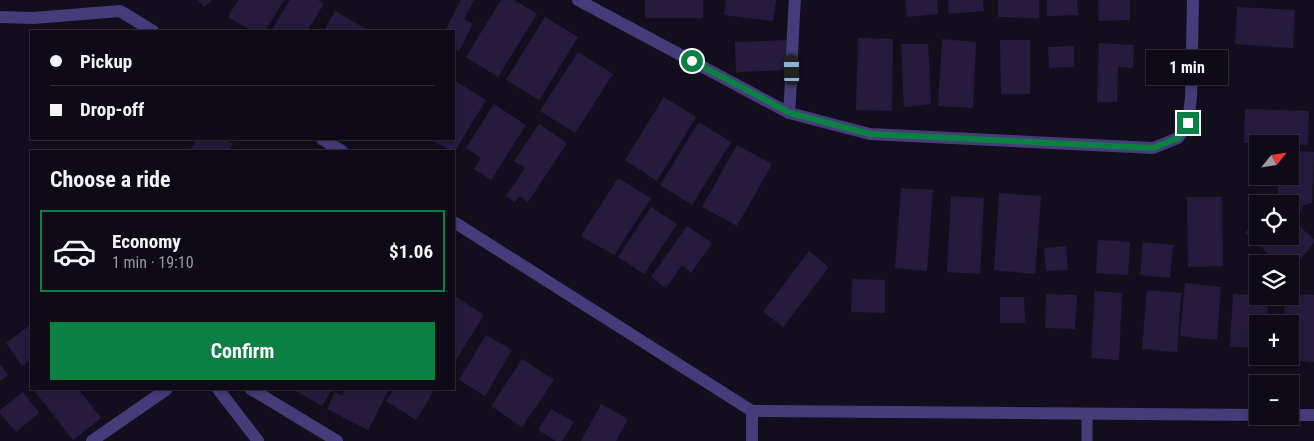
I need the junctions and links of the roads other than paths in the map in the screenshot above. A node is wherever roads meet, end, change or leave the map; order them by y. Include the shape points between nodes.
1 (578, 0) edge
2 (795, 0) edge
3 (1193, 0) edge
4 (120, 5) edge
5 (0, 17) edge
6 (152, 30) edge
7 (790, 113) junction
8 (324, 140) edge
9 (340, 150) edge
10 (455, 223) edge
11 (166, 390) edge
12 (219, 390) edge
13 (253, 390) edge
14 (752, 411) junction
15 (1087, 414) junction
16 (1249, 415) edge
17 (1299, 415) edge
18 (1314, 415) edge
19 (92, 441) edge
20 (258, 441) edge
21 (337, 441) edge
22 (752, 441) edge
23 (1087, 441) edge

1 - 7 street
2 - 7 street
3 - 7 street via 1192,97 1188,123 1178,138 1153,148 870,134
4 - 5 street via 33,18
4 - 6 street
8 - 9 street
10 - 14 street
11 - 19 street
12 - 20 street
13 - 21 street
14 - 15 street
14 - 22 street
15 - 16 street
15 - 23 lane
17 - 18 street

